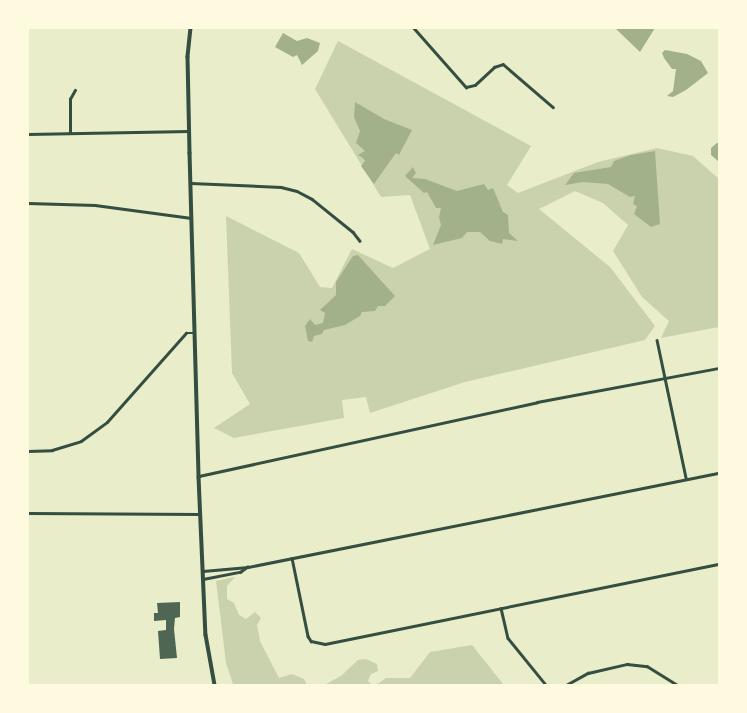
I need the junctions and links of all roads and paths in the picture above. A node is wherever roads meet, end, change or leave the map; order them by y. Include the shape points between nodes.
1 (191, 28) edge
2 (414, 28) edge
3 (75, 90) dead end
4 (553, 107) dead end
5 (190, 131) junction
6 (70, 133) junction
7 (28, 134) edge
8 (190, 183) junction
9 (28, 203) edge
10 (191, 218) junction
11 (360, 241) dead end
12 (194, 333) junction
13 (657, 340) dead end
14 (719, 368) edge
15 (665, 379) junction
16 (28, 451) edge
17 (719, 473) edge
18 (199, 477) junction
19 (686, 478) junction
20 (28, 513) edge
21 (200, 514) junction
22 (292, 558) junction
23 (719, 564) edge
24 (248, 567) junction
25 (225, 568) junction
26 (202, 571) junction
27 (226, 575) junction
28 (203, 579) junction
29 (501, 608) junction
30 (215, 685) edge
31 (546, 685) edge
32 (566, 685) edge
33 (678, 685) edge

1 - 5 main road via 188,57
2 - 4 street via 466,87 475,85 494,67 503,64
3 - 6 street via 70,99
5 - 6 street
5 - 8 main road
6 - 7 street
8 - 10 main road
8 - 11 street via 280,187 297,191 312,199 353,232
9 - 10 street via 95,205
10 - 12 main road
12 - 16 street via 186,333 107,422 81,441 52,450
12 - 18 main road
13 - 15 street
14 - 15 street
15 - 18 street via 537,402
15 - 19 street
17 - 19 street
18 - 21 main road
19 - 22 street
20 - 21 street
21 - 26 main road
22 - 24 street
22 - 29 street via 308,636 317,644
23 - 29 street
24 - 25 street
24 - 27 street
25 - 26 street
25 - 27 street
26 - 28 main road
27 - 28 street
28 - 30 main road via 206,635
29 - 31 street via 508,638
32 - 33 street via 588,673 627,664 647,666

